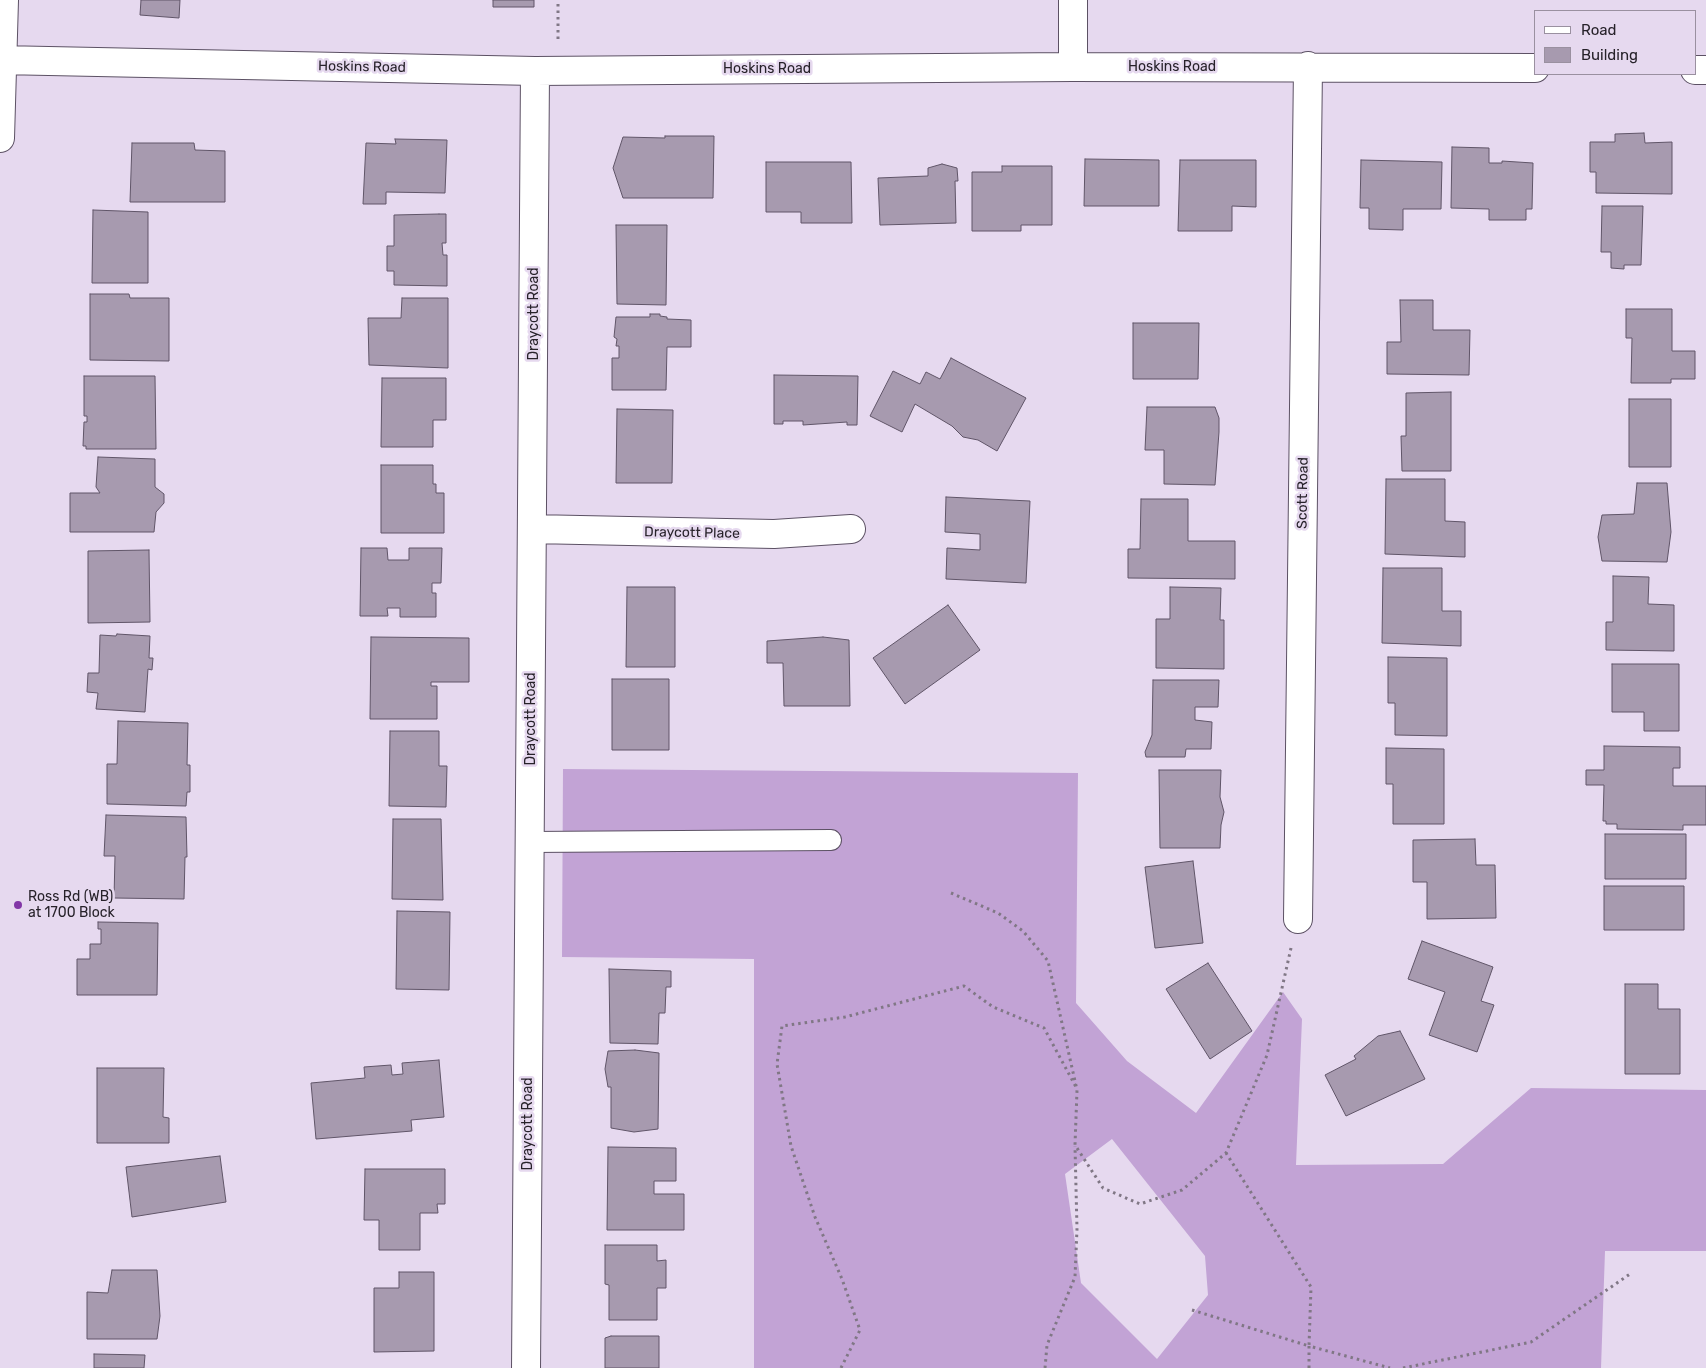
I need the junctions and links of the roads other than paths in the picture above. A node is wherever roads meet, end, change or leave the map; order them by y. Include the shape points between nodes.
1 (4, 0) edge
2 (1073, 0) edge
3 (2, 60) edge
4 (1308, 66) junction
5 (1074, 67) junction
6 (1534, 68) edge
7 (546, 70) junction
8 (0, 138) edge
9 (532, 529) junction
10 (851, 529) dead end
11 (831, 840) dead end
12 (530, 842) junction
13 (1298, 919) road end
14 (526, 1368) edge

1 - 3 street
2 - 5 street
3 - 7 street, Hoskins Road
3 - 8 street
4 - 5 street, Hoskins Road
4 - 6 street, Hoskins Road
4 - 13 street, Scott Road
5 - 7 street, Hoskins Road
7 - 9 street, Draycott Road
9 - 10 street, Draycott Place via 774,534
9 - 12 street, Draycott Road
11 - 12 lane
12 - 14 street, Draycott Road

